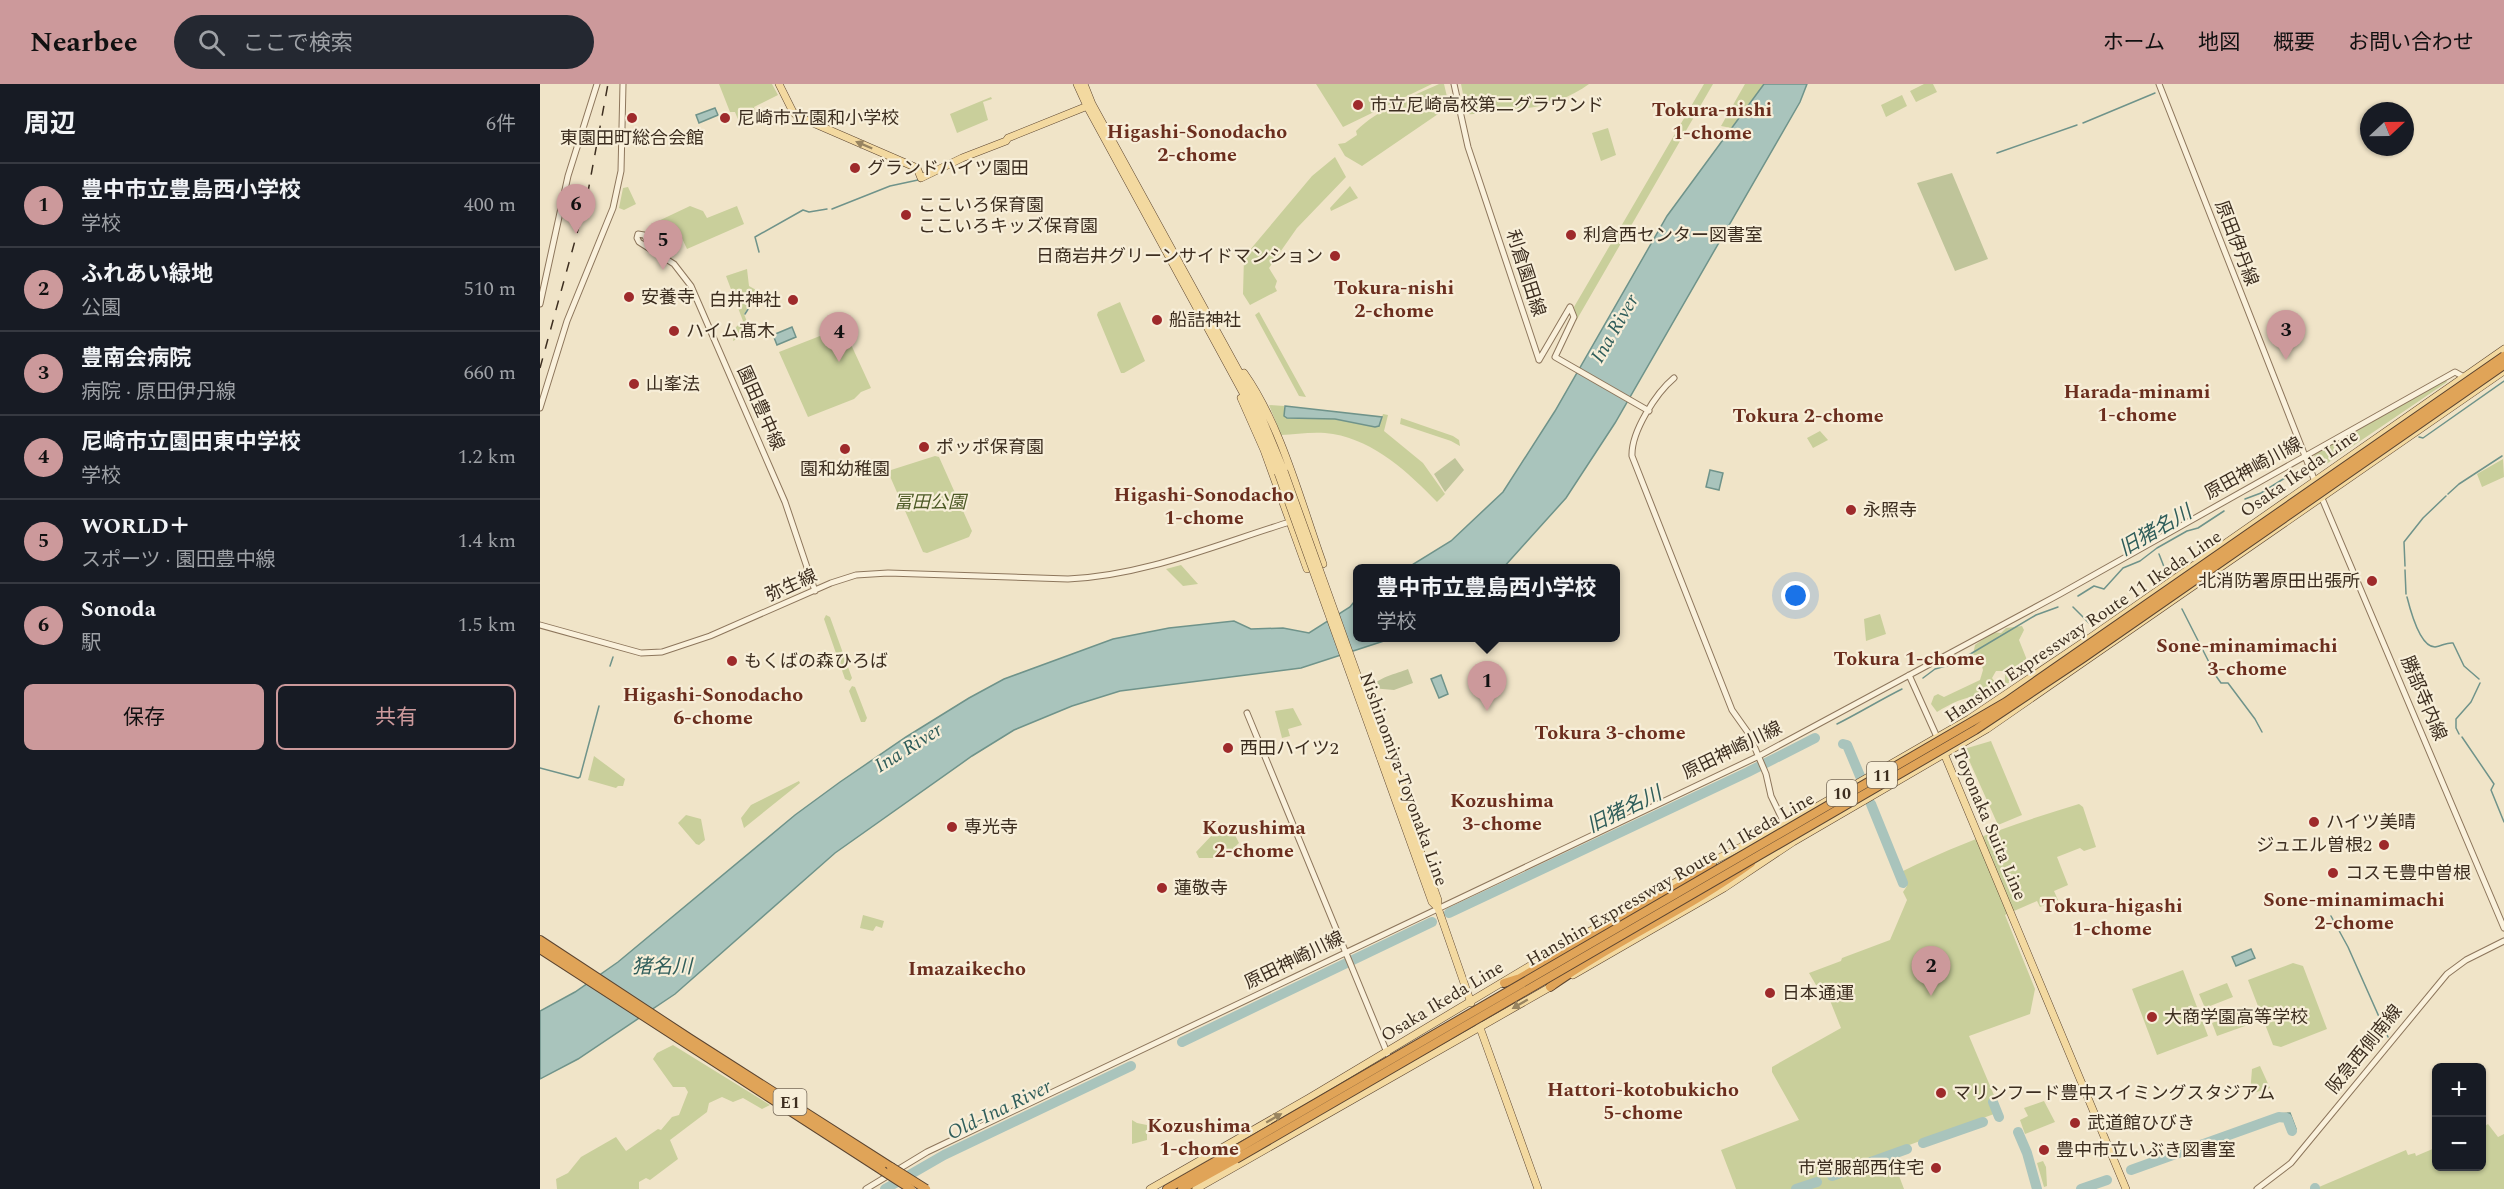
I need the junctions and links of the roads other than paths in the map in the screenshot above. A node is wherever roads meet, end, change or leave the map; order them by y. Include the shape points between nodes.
1 (597, 84) edge
2 (623, 84) edge
3 (779, 84) edge
4 (1077, 84) edge
5 (1084, 84) edge
6 (1454, 84) edge
7 (2159, 84) edge
8 (1089, 105) junction
9 (656, 252) dead end
10 (540, 304) edge
11 (2504, 349) edge
12 (1228, 351) junction
13 (2504, 356) edge
14 (2504, 365) edge
15 (1231, 371) junction
16 (2504, 371) edge
17 (2464, 377) junction
18 (1674, 378) dead end
19 (540, 408) edge
20 (1646, 410) junction
21 (2305, 456) junction
22 (1281, 472) junction
23 (2315, 480) junction
24 (2322, 498) junction
25 (1306, 517) junction
26 (1290, 522) junction
27 (1323, 564) dead end
28 (1307, 569) dead end
29 (815, 591) junction
30 (540, 625) edge
31 (1909, 675) junction
32 (1369, 690) dead end
33 (1247, 713) dead end
34 (1937, 737) junction
35 (1944, 754) junction
36 (1383, 756) junction
37 (1760, 758) junction
38 (1790, 826) junction
39 (1792, 842) junction
40 (1418, 844) junction
41 (1777, 845) junction
42 (1438, 908) junction
43 (2504, 928) edge
44 (540, 940) edge
45 (2504, 941) edge
46 (540, 950) edge
47 (1347, 954) junction
48 (1504, 982) junction
49 (1550, 987) junction
50 (1471, 1001) junction
51 (1480, 1027) junction
52 (686, 1040) junction
53 (1386, 1052) junction
54 (1395, 1073) junction
55 (1234, 1155) junction
56 (887, 1169) junction
57 (866, 1189) edge
58 (911, 1189) edge
59 (926, 1189) edge
60 (1150, 1189) edge
61 (1167, 1189) edge
62 (1182, 1189) edge
63 (1196, 1189) edge
64 (1538, 1189) edge
65 (2126, 1189) edge
66 (2257, 1189) edge

1 - 10 street via 568,176
2 - 19 street via 621,171 613,208 567,321
8 -> 3 main road via 921,178 917,168 797,116
4 - 8 main road, Nishinomiya-Toyonaka Line
5 - 8 main road, Nishinomiya-Toyonaka Line
6 - 20 street, 利倉園田線 via 1468,147 1539,360 1570,307 1574,317 1555,357
7 - 21 street, 原田伊丹線
8 - 12 main road, Nishinomiya-Toyonaka Line
8 - 15 main road, Nishinomiya-Toyonaka Line
9 - 29 street, 園田豊中線 via 674,264 690,286 785,502
11 - 17 main road, Osaka Ikeda Line / 10
12 - 22 main road, Nishinomiya-Toyonaka Line via 1263,419
12 - 25 main road via 1261,401
13 - 38 highway, Hanshin Expressway Route 11 Ikeda Line / 11, bridge via 2006,702
14 - 41 highway, Hanshin Expressway Route 11 Ikeda Line / 11, bridge via 2010,708
15 - 22 main road, Nishinomiya-Toyonaka Line
15 - 26 main road
16 - 24 main road, Osaka Ikeda Line / 10
17 - 21 street, 原田神崎川線 via 2455,372
17 - 23 main road, Osaka Ikeda Line / 10
18 - 20 street
20 - 37 street via 1634,439 1632,456 1732,710
21 - 23 street, 原田伊丹線
21 - 31 street, 原田神崎川線
22 - 36 main road, Nishinomiya-Toyonaka Line, bridge
23 - 24 street, 勝部寺内線
23 - 34 main road, Osaka Ikeda Line / 10 via 2018,687
24 - 35 main road, Osaka Ikeda Line / 10 via 2030,701
24 - 43 street, 勝部寺内線
25 - 26 street, 弥生線
25 - 27 main road
26 - 28 main road
26 - 29 street, 弥生線 via 1167,561 1108,575 1064,579 876,573 848,577
29 - 30 street, 弥生線 via 710,636 656,653 641,653
31 - 34 street
31 - 37 street, 原田神崎川線
32 - 40 main road via 1415,820
33 - 47 street
34 - 35 main road, Toyonaka Suita Line
34 - 38 main road, Osaka Ikeda Line / 10
35 - 39 main road, Osaka Ikeda Line / 10
35 - 65 main road, Toyonaka Suita Line
36 - 40 main road, Nishinomiya-Toyonaka Line
36 - 42 main road, Nishinomiya-Toyonaka Line via 1432,902
37 - 38 street via 1771,796
37 - 42 street, 原田神崎川線
38 - 39 street
38 - 48 main road, Osaka Ikeda Line / 10 via 1711,862
38 - 48 highway, 11, bridge via 1520,978
38 - 55 highway, Hanshin Expressway Route 11 Ikeda Line / 11, bridge
39 - 49 main road, Osaka Ikeda Line / 10 via 1724,888
40 - 42 main road, Nishinomiya-Toyonaka Line
41 - 49 highway, 11, bridge
41 - 55 highway, Hanshin Expressway Route 11 Ikeda Line / 11, bridge
42 - 47 street, 原田神崎川線
42 - 50 main road, Nishinomiya-Toyonaka Line
44 - 52 highway, E1
45 - 66 street, 阪急西側南線 via 2447,974 2290,1163
46 - 52 highway, E1
47 - 53 street
47 - 57 street, 原田神崎川線 via 927,1152
48 - 50 main road, Osaka Ikeda Line / 10
49 -> 51 main road, Osaka Ikeda Line / 10
50 - 51 main road, Nishinomiya-Toyonaka Line
50 - 53 main road, Osaka Ikeda Line / 10
51 - 54 main road, Osaka Ikeda Line / 10
51 - 64 main road, Nishinomiya-Toyonaka Line
52 - 56 highway, E1
53 - 54 street
60 -> 53 main road, Osaka Ikeda Line / 10
54 - 63 main road, Osaka Ikeda Line / 10
55 - 61 highway, Hanshin Expressway Route 11 Ikeda Line / 11
55 - 62 highway, Hanshin Expressway Route 11 Ikeda Line / 11
56 - 58 highway, E1, bridge
56 - 59 highway, E1, bridge

